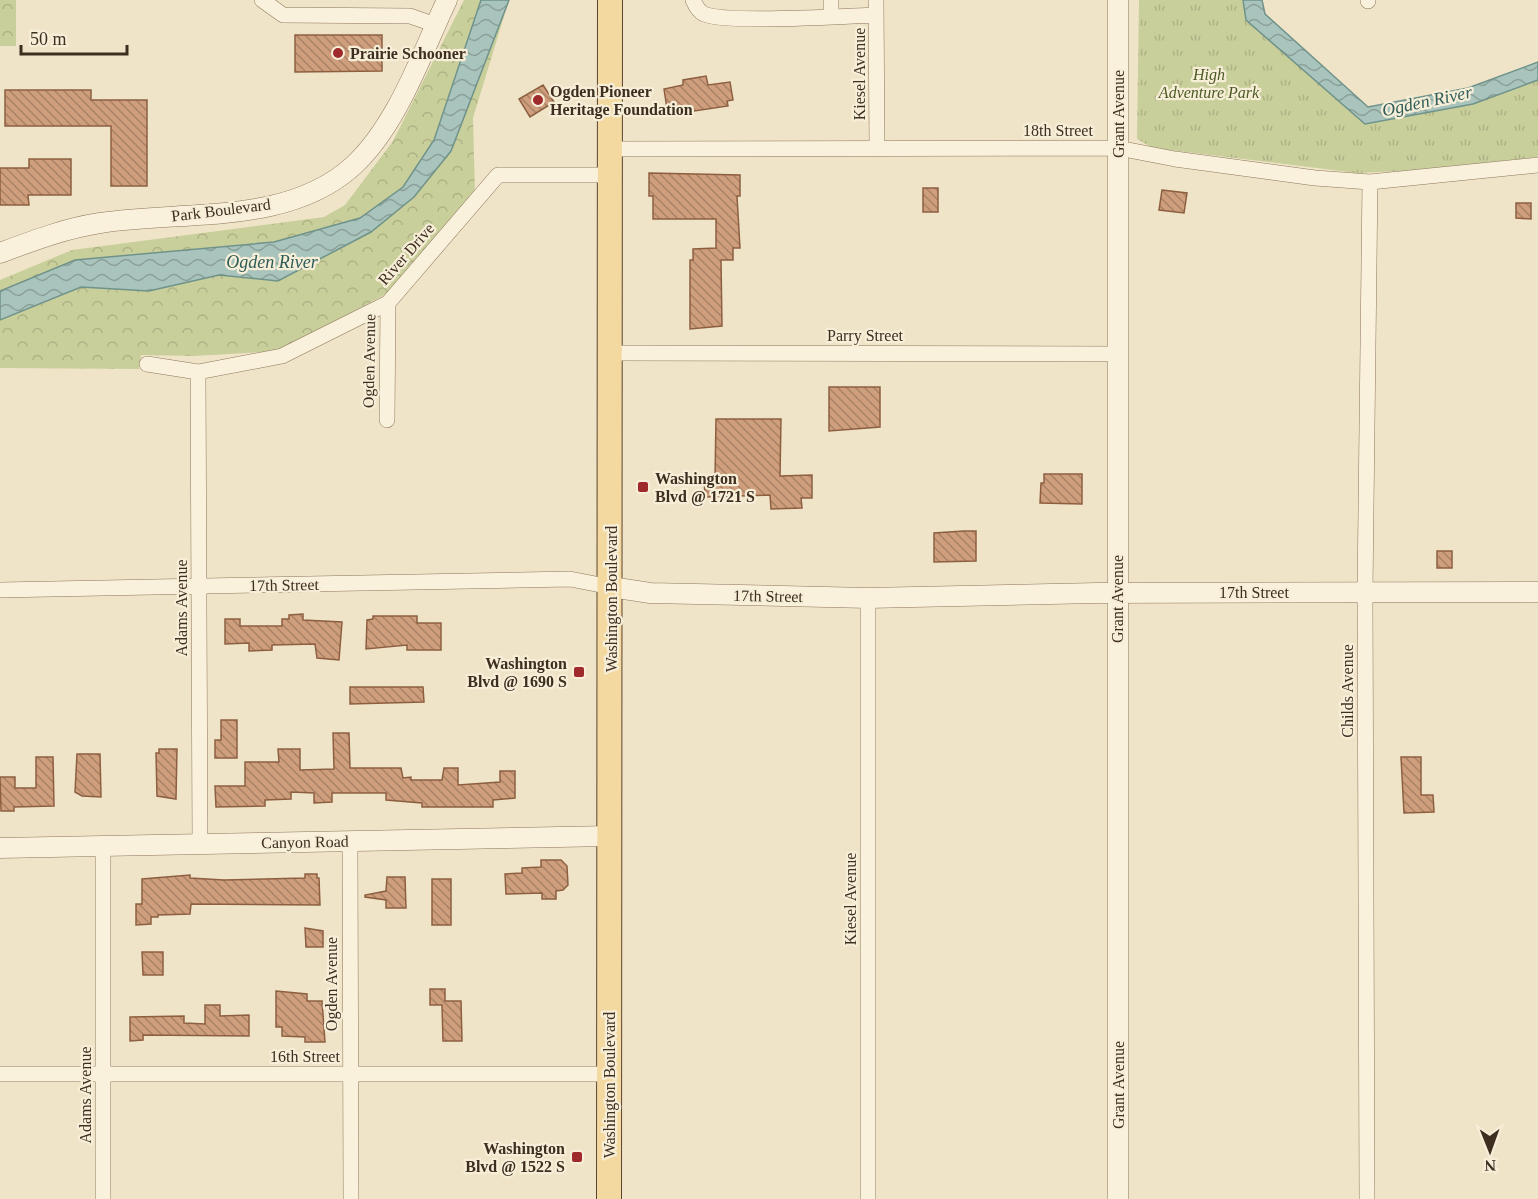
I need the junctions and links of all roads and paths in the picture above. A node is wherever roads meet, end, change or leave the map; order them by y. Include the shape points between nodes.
1 (262, 0) edge
2 (447, 0) edge
3 (610, 0) edge
4 (693, 0) edge
5 (831, 0) edge
6 (1118, 0) edge
7 (876, 8) edge
8 (831, 16) junction
9 (436, 25) junction
10 (877, 148) junction
11 (1118, 148) junction
12 (610, 149) junction
13 (1538, 165) edge
14 (610, 175) junction
15 (1370, 182) junction
16 (0, 253) edge
17 (388, 303) junction
18 (612, 353) junction
19 (1118, 354) junction
20 (147, 364) dead end
21 (198, 372) junction
22 (387, 420) dead end
23 (199, 586) junction
24 (611, 587) junction
25 (0, 590) edge
26 (1365, 591) junction
27 (1538, 592) edge
28 (1117, 593) junction
29 (868, 598) junction
30 (610, 836) junction
31 (350, 841) junction
32 (200, 844) junction
33 (103, 846) junction
34 (0, 848) edge
35 (0, 1074) edge
36 (103, 1074) junction
37 (349, 1074) junction
38 (610, 1074) junction
39 (103, 1199) edge
40 (351, 1199) edge
41 (609, 1199) edge
42 (868, 1199) edge
43 (1118, 1199) edge
44 (1366, 1199) edge

1 - 9 street via 283,15 410,16
2 - 9 street, Park Boulevard
3 - 12 main road, Washington Boulevard
4 - 8 street via 697,9 707,15
5 - 8 street
6 - 11 street, Grant Avenue
7 - 8 street
7 - 10 street, Kiesel Avenue
9 - 16 street, Park Boulevard via 383,131 354,165 320,189 286,202 254,208 99,223
10 - 11 street, 18th Street
10 - 12 street, 18th Street
11 - 15 street, 18th Street via 1187,161
11 - 19 street, Grant Avenue
12 - 14 main road, Washington Boulevard
13 - 15 street, 18th Street
14 - 17 street, River Drive via 498,175
14 - 18 main road, Washington Boulevard
15 - 26 street, Childs Avenue
17 - 21 street, River Drive via 282,356
17 - 22 street, Ogden Avenue
18 - 19 street, Parry Street
18 - 24 main road, Washington Boulevard
19 - 28 street, Grant Avenue
20 - 21 street, River Drive
21 - 23 street, Adams Avenue
23 - 24 street, 17th Street via 570,579
23 - 25 street, 17th Street
23 - 32 street, Adams Avenue
24 - 29 street, 17th Street via 650,593
24 - 30 main road, Washington Boulevard
26 - 27 street, 17th Street
26 - 28 street, 17th Street
26 - 44 street, Childs Avenue
28 - 29 street, 17th Street
28 - 43 street, Grant Avenue
29 - 42 street, Kiesel Avenue
30 - 31 street, Canyon Road
30 - 38 main road, Washington Boulevard
31 - 32 street, Canyon Road
31 - 37 street, Ogden Avenue
32 - 33 street, Canyon Road
33 - 34 street, Canyon Road
33 - 36 street, Adams Avenue
35 - 36 street, 16th Street
36 - 37 street, 16th Street
36 - 39 street, Adams Avenue
37 - 38 street, 16th Street
37 - 40 street, Ogden Avenue
38 - 41 main road, Washington Boulevard

